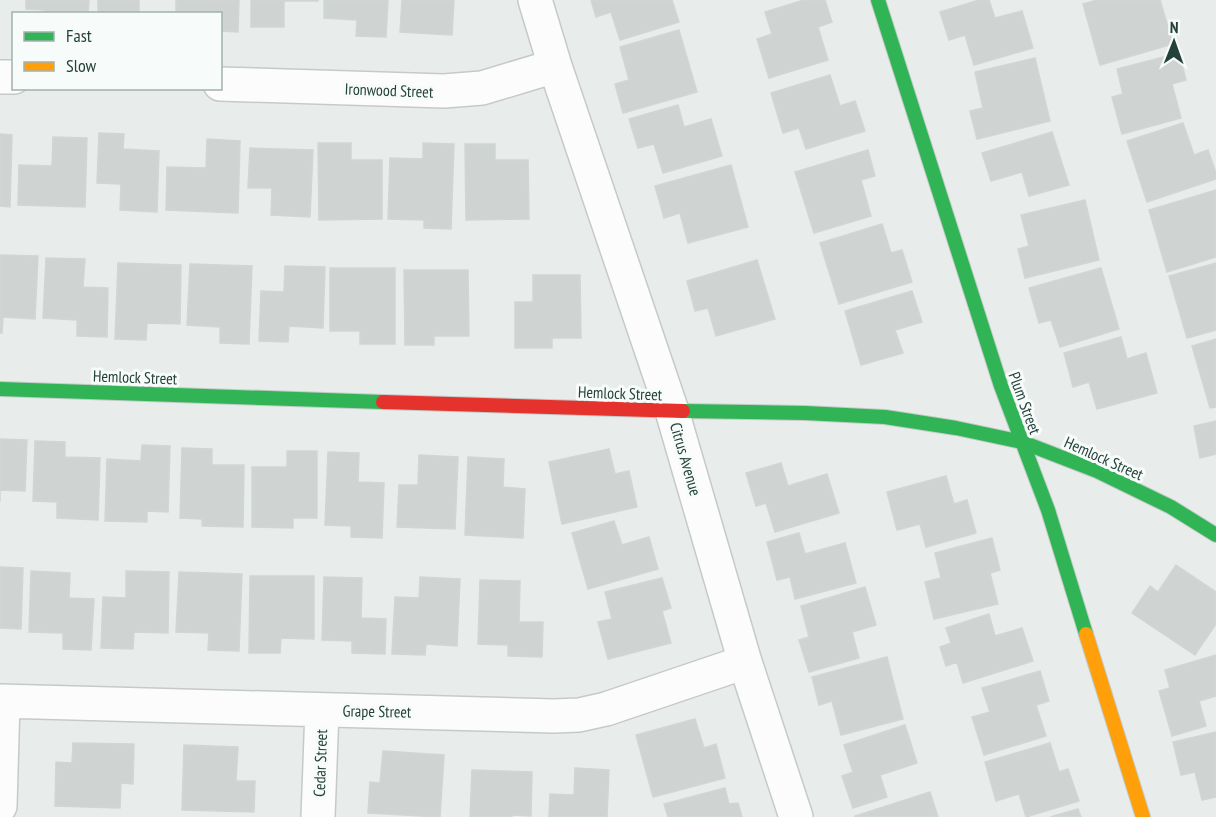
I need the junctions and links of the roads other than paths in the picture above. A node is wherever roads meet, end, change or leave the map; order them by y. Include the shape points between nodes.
1 (536, 0) edge
2 (878, 0) edge
3 (555, 66) junction
4 (222, 84) edge
5 (0, 389) edge
6 (672, 411) junction
7 (1022, 442) junction
8 (1216, 535) edge
9 (746, 662) junction
10 (2, 701) edge
11 (322, 710) junction
12 (0, 806) edge
13 (318, 817) edge
14 (796, 817) edge
15 (1143, 817) edge

1 - 3 street, Citrus Avenue
2 - 7 street, Plum Street
3 - 4 street, Ironwood Street via 482,88 444,91
3 - 6 street, Citrus Avenue
5 - 6 street, Hemlock Street
6 - 7 street, Hemlock Street via 885,417
6 - 9 street, Citrus Avenue
7 - 8 street, Hemlock Street via 1097,471 1171,507
7 - 15 street, Plum Street via 1048,510
9 - 11 street, Grape Street via 579,715
9 - 14 street, Citrus Avenue
10 - 11 street, Grape Street
10 - 12 street
11 - 13 street, Cedar Street

